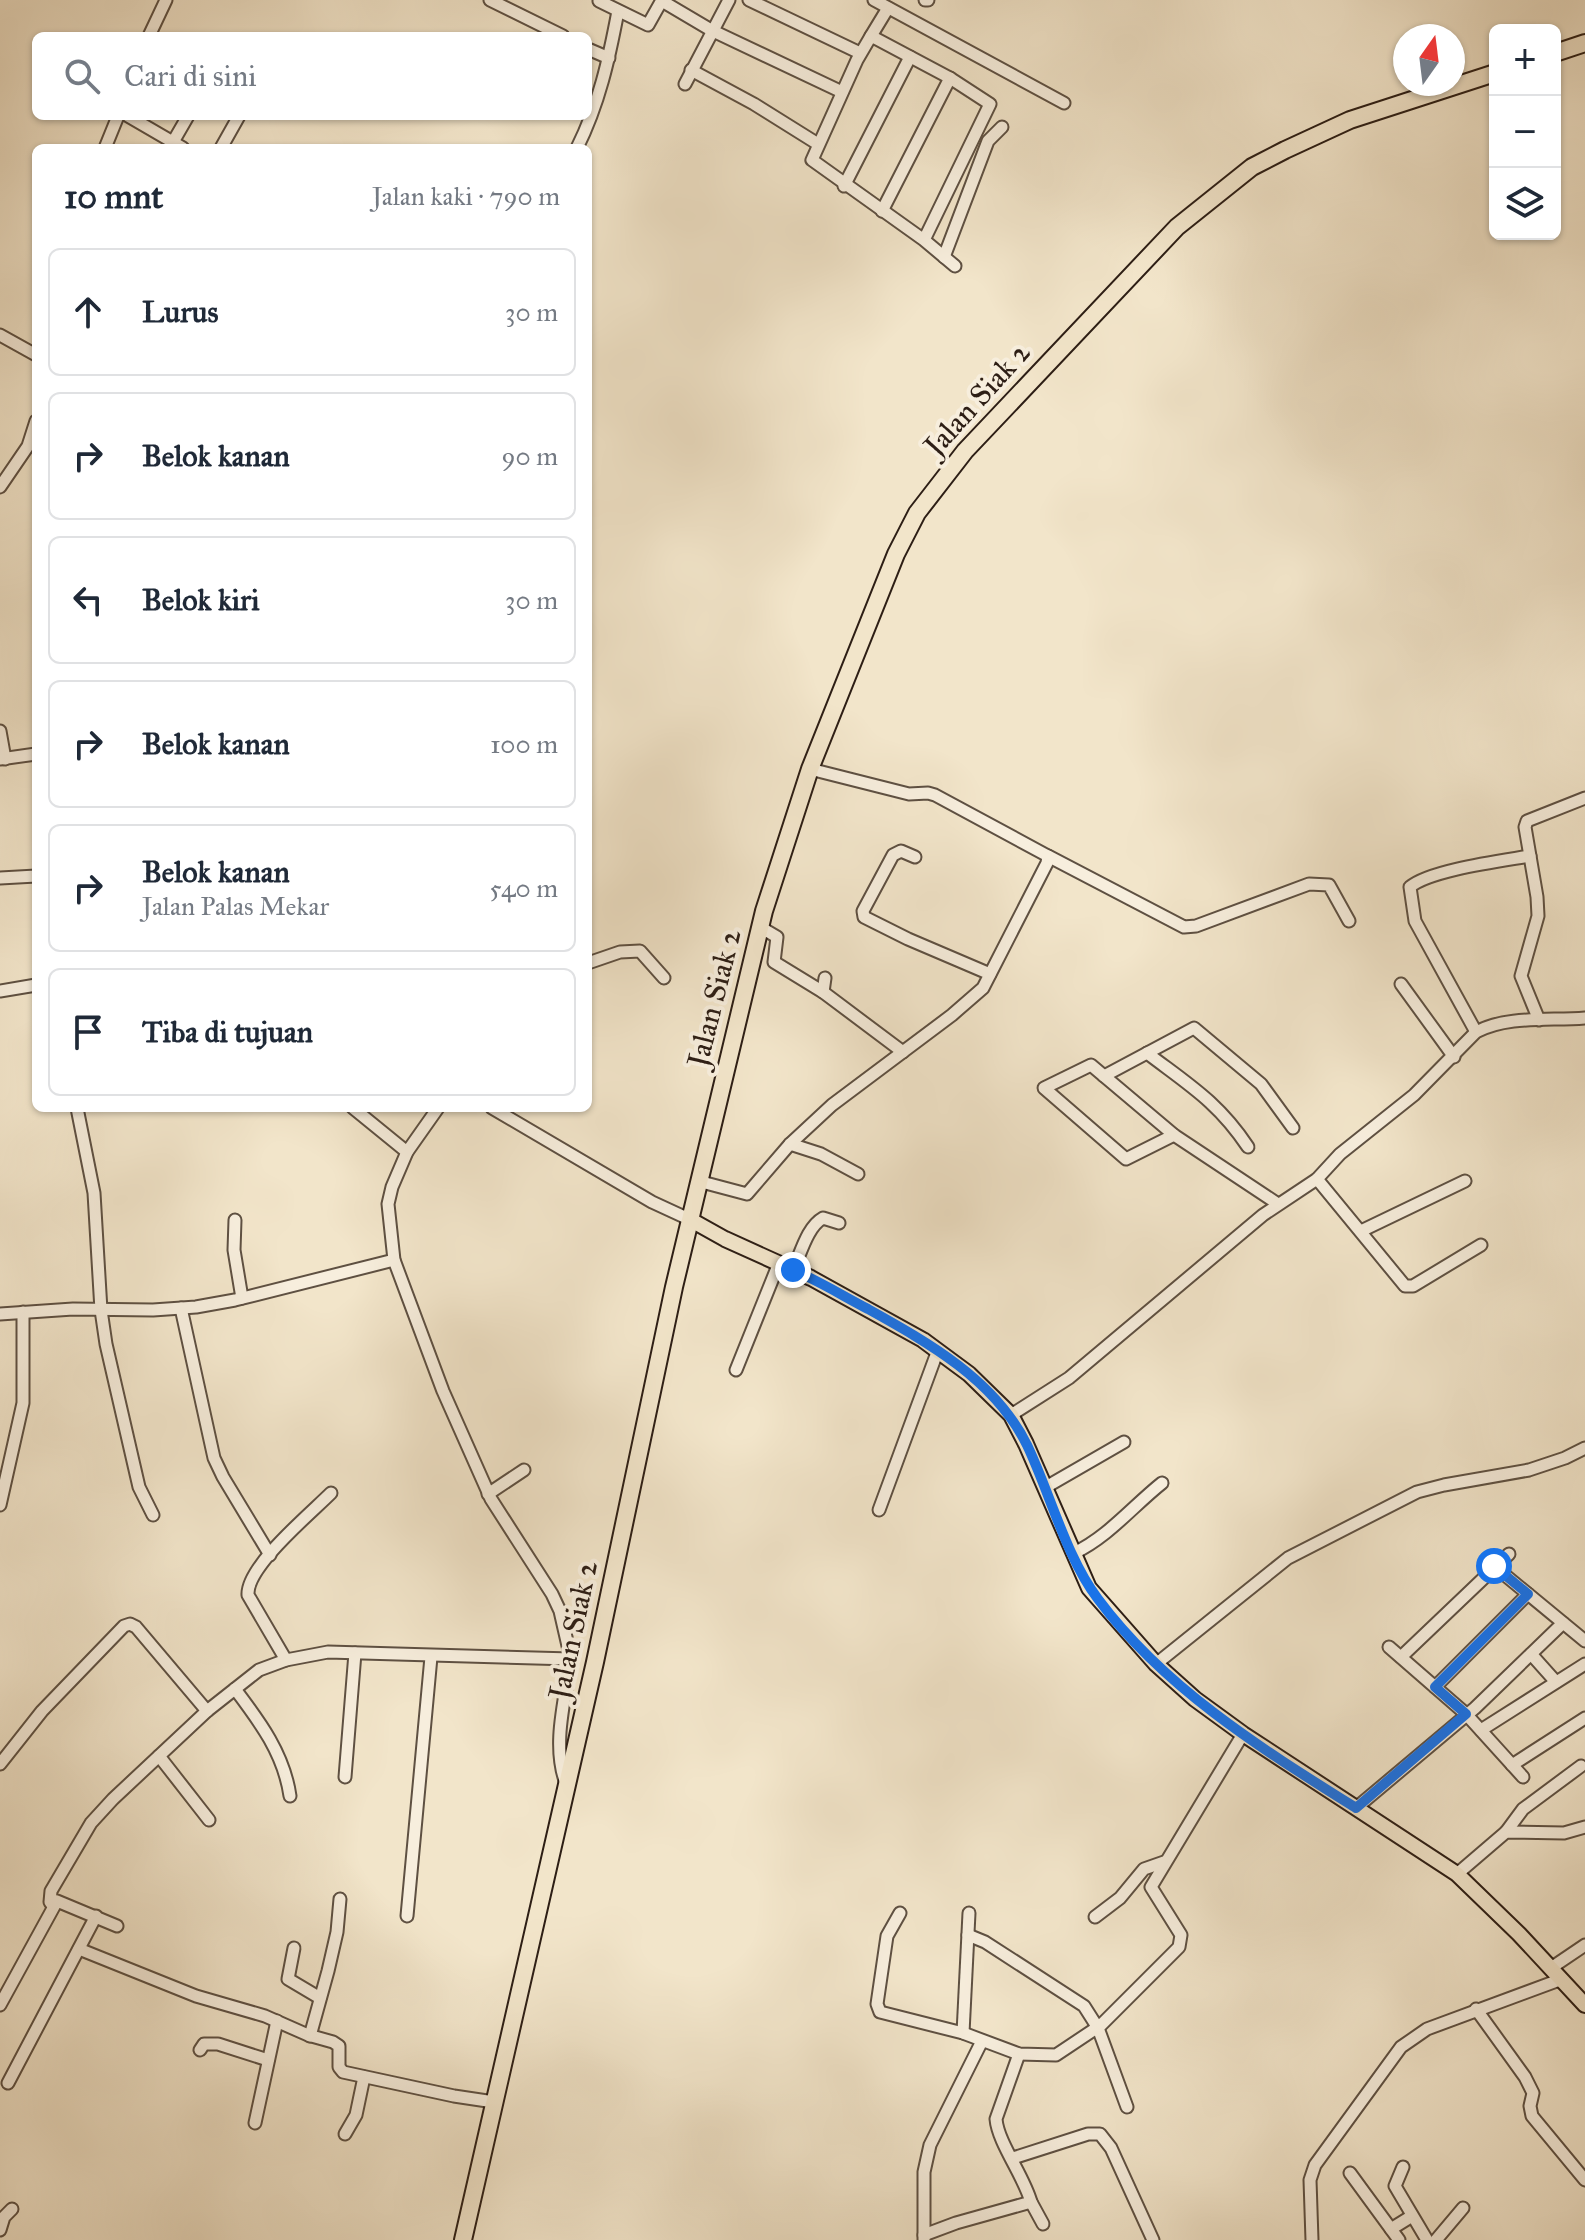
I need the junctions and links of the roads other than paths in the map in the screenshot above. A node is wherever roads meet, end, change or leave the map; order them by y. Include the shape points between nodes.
1 (166, 0) edge
2 (490, 0) edge
3 (662, 0) edge
4 (729, 0) edge
5 (749, 0) edge
6 (874, 0) edge
7 (599, 1) edge
8 (888, 8) junction
9 (618, 11) junction
10 (711, 30) junction
11 (151, 32) edge
12 (554, 32) edge
13 (875, 38) junction
14 (1585, 43) edge
15 (592, 51) edge
16 (1561, 51) edge
17 (860, 53) junction
18 (910, 57) junction
19 (609, 58) junction
20 (691, 70) junction
21 (1489, 75) edge
22 (950, 78) junction
23 (685, 84) dead end
24 (842, 92) junction
25 (1064, 103) dead end
26 (592, 118) edge
27 (116, 120) edge
28 (135, 120) edge
29 (187, 120) edge
30 (237, 120) edge
31 (591, 120) edge
32 (1002, 127) dead end
33 (107, 144) edge
34 (176, 144) edge
35 (178, 144) edge
36 (223, 144) edge
37 (579, 144) edge
38 (818, 144) junction
39 (844, 186) junction
40 (882, 211) junction
41 (924, 240) junction
42 (944, 257) junction
43 (955, 266) dead end
44 (0, 335) edge
45 (32, 353) edge
46 (32, 434) edge
47 (0, 487) edge
48 (0, 731) edge
49 (32, 755) edge
50 (2, 759) edge
51 (810, 769) junction
52 (1585, 798) edge
53 (1048, 856) junction
54 (1530, 856) junction
55 (915, 857) dead end
56 (32, 876) edge
57 (0, 878) edge
58 (1349, 921) dead end
59 (760, 927) junction
60 (592, 962) edge
61 (990, 974) junction
62 (664, 978) dead end
63 (825, 978) dead end
64 (1401, 984) dead end
65 (32, 986) edge
66 (0, 991) edge
67 (823, 992) junction
68 (1585, 1018) edge
69 (1539, 1020) junction
70 (1476, 1032) junction
71 (903, 1052) junction
72 (1147, 1053) junction
73 (1454, 1057) junction
74 (1104, 1076) junction
75 (78, 1112) edge
76 (358, 1112) edge
77 (435, 1112) edge
78 (499, 1112) edge
79 (1293, 1128) dead end
80 (1174, 1135) junction
81 (790, 1144) junction
82 (1248, 1147) dead end
83 (407, 1152) junction
84 (858, 1174) dead end
85 (1317, 1179) junction
86 (698, 1181) junction
87 (1465, 1181) dead end
88 (1278, 1204) junction
89 (235, 1220) dead end
90 (691, 1220) junction
91 (839, 1223) dead end
92 (1361, 1231) junction
93 (1481, 1245) dead end
94 (394, 1260) junction
95 (786, 1267) junction
96 (242, 1298) junction
97 (181, 1308) junction
98 (101, 1310) junction
99 (23, 1312) junction
100 (0, 1314) edge
101 (938, 1350) junction
102 (736, 1370) dead end
103 (1011, 1415) junction
104 (1124, 1442) dead end
105 (1585, 1448) edge
106 (524, 1470) dead end
107 (1162, 1483) dead end
108 (1046, 1487) junction
109 (331, 1493) dead end
110 (488, 1494) junction
111 (0, 1505) edge
112 (879, 1510) dead end
113 (153, 1515) dead end
114 (1074, 1553) junction
115 (1509, 1554) dead end
116 (270, 1555) junction
117 (1494, 1566) junction
118 (1528, 1594) junction
119 (1563, 1623) junction
120 (1585, 1641) edge
121 (1389, 1647) dead end
122 (355, 1653) junction
123 (1531, 1654) junction
124 (431, 1657) junction
125 (1401, 1657) junction
126 (571, 1659) junction
127 (286, 1660) junction
128 (1156, 1664) junction
129 (1585, 1664) edge
130 (1556, 1682) junction
131 (1435, 1687) junction
132 (235, 1689) junction
133 (207, 1711) junction
134 (1466, 1714) junction
135 (1585, 1718) edge
136 (1481, 1730) junction
137 (1243, 1734) junction
138 (159, 1756) junction
139 (0, 1764) edge
140 (1512, 1765) junction
141 (1581, 1766) dead end
142 (345, 1777) dead end
143 (1523, 1777) dead end
144 (567, 1787) junction
145 (290, 1796) dead end
146 (1356, 1808) junction
147 (209, 1820) dead end
148 (1585, 1827) edge
149 (1506, 1832) junction
150 (1164, 1862) junction
151 (1457, 1874) junction
152 (340, 1899) dead end
153 (53, 1906) junction
154 (900, 1913) dead end
155 (969, 1913) dead end
156 (96, 1916) junction
157 (407, 1916) dead end
158 (1095, 1917) dead end
159 (117, 1926) dead end
160 (968, 1935) junction
161 (1585, 1945) edge
162 (294, 1948) dead end
163 (79, 1949) junction
164 (1556, 1973) junction
165 (320, 1998) junction
166 (0, 2005) edge
167 (1585, 2005) edge
168 (1476, 2009) junction
169 (277, 2021) junction
170 (1098, 2028) junction
171 (963, 2033) junction
172 (310, 2036) junction
173 (982, 2041) junction
174 (200, 2050) dead end
175 (1019, 2054) junction
176 (268, 2060) junction
177 (364, 2077) junction
178 (8, 2083) dead end
179 (494, 2102) junction
180 (1127, 2107) dead end
181 (255, 2123) dead end
182 (345, 2134) dead end
183 (1013, 2158) junction
184 (1403, 2167) dead end
185 (1350, 2173) dead end
186 (1585, 2180) edge
187 (1031, 2202) junction
188 (1463, 2208) dead end
189 (12, 2209) dead end
190 (1412, 2216) junction
191 (1043, 2224) dead end
192 (1391, 2229) junction
193 (0, 2230) edge
194 (924, 2237) edge
195 (463, 2240) edge
196 (1153, 2240) edge
197 (1312, 2240) edge
198 (1399, 2240) edge
199 (1427, 2240) edge
200 (1436, 2240) edge

1 - 11 street
2 - 12 street
3 - 9 street via 649,25
3 - 10 street
4 - 10 street
5 - 17 street
6 - 8 street
7 - 9 street
8 - 13 street
8 - 25 street
9 - 19 street
10 - 20 street
10 - 24 street
13 - 17 street
13 - 18 street
14 - 16 highway
15 - 19 street
17 - 24 street
18 - 22 street
18 - 39 street
19 - 26 street
20 - 23 street
20 - 38 street
21 - 51 highway, Jalan Siak 2 via 1350,120 1285,150 1252,167 1177,227 965,451 917,513
22 - 40 street
22 - 41 street via 988,101 989,108
24 - 38 street
27 - 33 street
28 - 34 street
29 - 35 street
30 - 36 street
31 - 37 street
32 - 42 street via 988,141
38 - 39 street via 813,162
39 - 40 street
40 - 41 street
41 - 42 street
42 - 43 street
44 - 45 street
46 - 47 street
48 - 50 street
49 - 50 street
51 - 53 street via 909,794 935,795
51 - 59 highway, Jalan Siak 2
52 - 54 street via 1527,821
53 - 58 street via 1184,927 1319,883 1329,885
53 - 61 street
54 - 69 street via 1538,916 1521,976
54 - 70 street via 1467,866 1410,887 1415,921
55 - 61 street via 901,851 893,855 864,917
56 - 57 street
59 - 67 street via 777,937 774,962
59 - 86 highway, Jalan Siak 2
60 - 62 street via 640,951
61 - 71 street via 983,988
63 - 67 street
64 - 73 street
65 - 66 street
67 - 71 street
68 - 69 street
69 - 70 street
70 - 73 street
71 - 81 street
72 - 74 street
72 - 79 street via 1194,1028 1261,1084
72 - 82 street via 1215,1105
73 - 85 street
74 - 80 street
74 - 80 street via 1091,1065 1044,1088 1126,1159
75 - 98 street via 94,1193
76 - 83 street
77 - 83 street
78 - 90 street
80 - 88 street
81 - 84 street
81 - 86 street via 747,1194
83 - 94 street via 388,1204
85 - 88 street
85 - 92 street
86 - 90 highway, Jalan Siak 2
87 - 92 street
88 - 103 street via 1069,1378
89 - 96 street
90 - 95 main road
90 - 144 highway, Jalan Siak 2
91 - 95 street via 818,1220
92 - 93 street via 1405,1286
94 - 96 street
94 - 110 street
95 - 101 main road
95 - 102 street
96 - 97 street
97 - 98 street
97 - 116 street via 214,1458
98 - 99 street
98 - 113 street via 139,1487
99 - 100 street
99 - 111 street via 23,1403
101 - 103 main road
101 - 112 street
103 - 108 main road
104 - 108 street
105 - 128 street via 1529,1470 1417,1492 1288,1558
106 - 110 street
107 - 114 street via 1112,1528
108 - 114 main road
109 - 116 street
110 - 126 street via 552,1594
114 - 128 main road via 1089,1588
115 - 117 street
116 - 127 street via 248,1584 248,1595
117 - 118 street
117 - 125 street
118 - 119 street
118 - 131 street
119 - 120 street
119 - 123 street
121 - 125 street
122 - 124 street
122 - 127 street
122 - 142 street
123 - 130 street
123 - 134 street
124 - 126 street
124 - 157 street
125 - 131 street
126 - 144 street via 558,1750
127 - 132 street via 259,1670
128 - 137 main road
129 - 130 street
130 - 136 street
131 - 134 street
132 - 133 street
132 - 145 street via 284,1765
133 - 138 street
133 - 139 street via 130,1624 42,1711
134 - 136 street
134 - 146 street
135 - 140 street
136 - 140 street
137 - 146 main road
137 - 150 street
138 - 147 street
138 - 153 street via 91,1823 51,1891
140 - 143 street
141 - 149 street via 1523,1809
144 - 179 highway, Jalan Siak 2
146 - 151 main road
148 - 149 street via 1564,1833
149 - 151 street
150 - 158 street via 1144,1869
150 - 170 street via 1152,1891 1181,1935 1179,1947
151 - 164 main road
152 - 165 street
153 - 156 street via 63,1901
153 - 166 street
154 - 171 street via 887,1936 877,2009
155 - 160 street
156 - 159 street
156 - 163 street
160 - 170 street via 1084,2006
160 - 171 street
161 - 164 street
162 - 165 street via 288,1979
163 - 169 street via 196,1996
163 - 178 street
164 - 167 main road
164 - 168 street
165 - 172 street
168 - 186 street via 1525,2077 1533,2093 1532,2116
168 - 197 street via 1427,2029 1401,2047 1362,2098 1315,2165 1310,2189
169 - 172 street
169 - 176 street
170 - 175 street via 1056,2055
170 - 180 street
171 - 173 street
172 - 177 street via 339,2046 341,2070
173 - 175 street
173 - 194 street via 930,2145 924,2172
174 - 176 street via 204,2044 218,2044
175 - 183 street via 996,2119
176 - 181 street
177 - 179 street
177 - 182 street via 356,2115
179 - 195 highway, Jalan Siak 2
183 - 187 street
183 - 196 street via 1100,2134
184 - 190 street via 1395,2186
185 - 192 street
187 - 191 street
187 - 194 street
188 - 200 street
189 - 193 street
190 - 192 street
190 - 199 street
192 - 198 street

